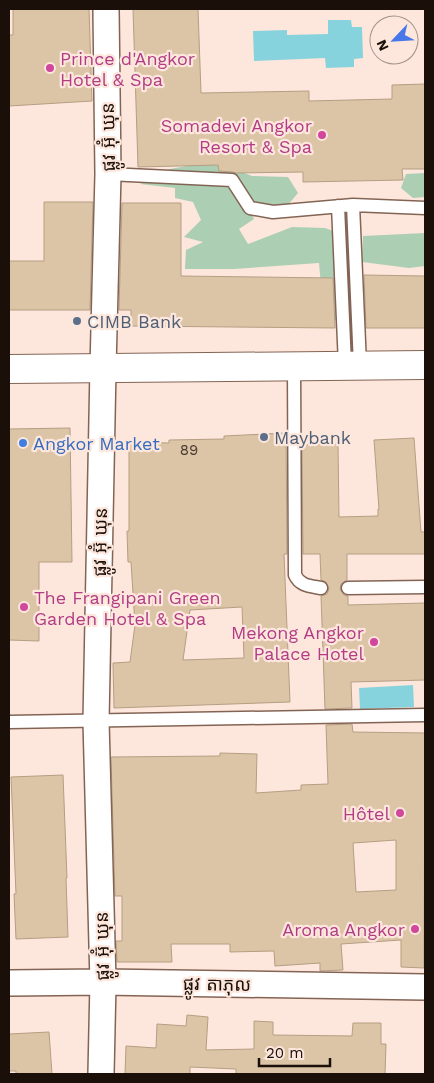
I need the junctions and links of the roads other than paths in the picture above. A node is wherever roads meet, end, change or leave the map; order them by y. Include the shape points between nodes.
1 (106, 9) edge
2 (108, 174) junction
3 (353, 205) junction
4 (338, 206) junction
5 (425, 208) edge
6 (425, 364) edge
7 (352, 365) junction
8 (294, 366) junction
9 (103, 368) junction
10 (9, 369) edge
11 (425, 587) edge
12 (321, 588) dead end
13 (348, 588) dead end
14 (425, 715) edge
15 (96, 721) junction
16 (9, 722) edge
17 (103, 982) junction
18 (9, 984) edge
19 (425, 987) edge
20 (101, 1074) edge

1 - 2 street, ផ្លូវ អ៊ុំ ឃុន
2 - 4 lane via 232,180 250,208 273,212
2 - 9 street, ផ្លូវ អ៊ុំ ឃុន
3 - 4 lane
3 - 5 lane
3 - 7 lane
4 - 7 lane
6 - 7 main road
7 - 8 main road
8 - 9 main road
8 - 12 lane via 296,575 302,584
9 - 10 main road
9 - 15 street, ផ្លូវ អ៊ុំ ឃុន
11 - 13 lane
14 - 15 lane
15 - 16 lane
15 - 17 street, ផ្លូវ អ៊ុំ ឃុន
17 - 18 street, ផ្លូវ តាភុល
17 - 19 street, ផ្លូវ តាភុល
17 - 20 street, ផ្លូវ អ៊ុំ ឃុន

